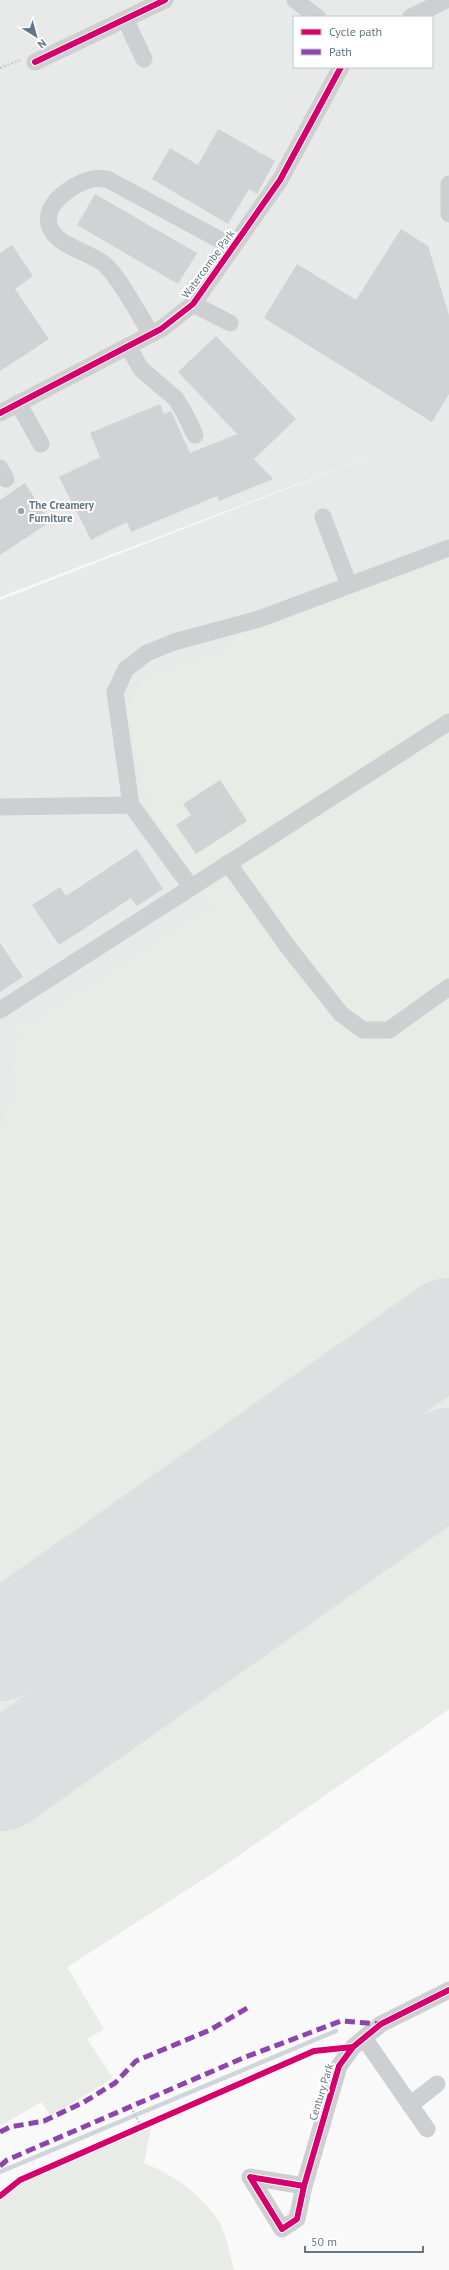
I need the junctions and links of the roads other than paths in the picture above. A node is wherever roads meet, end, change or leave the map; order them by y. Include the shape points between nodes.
1 (165, 0) edge
2 (295, 0) edge
3 (446, 0) edge
4 (316, 16) edge
5 (413, 16) edge
6 (126, 19) junction
7 (144, 59) dead end
8 (35, 62) dead end
9 (340, 68) edge
10 (449, 184) edge
11 (449, 214) edge
12 (233, 247) junction
13 (193, 304) junction
14 (230, 323) dead end
15 (151, 334) junction
16 (128, 346) junction
17 (18, 403) junction
18 (0, 413) edge
19 (195, 435) dead end
20 (41, 444) dead end
21 (323, 517) dead end
22 (449, 548) edge
23 (349, 585) junction
24 (449, 722) edge
25 (131, 805) junction
26 (0, 807) edge
27 (228, 863) junction
28 (191, 887) junction
29 (449, 987) edge
30 (0, 1010) edge
31 (449, 1990) edge
32 (364, 2038) junction
33 (437, 2084) dead end
34 (410, 2105) junction
35 (427, 2129) dead end
36 (304, 2186) dead end

1 - 6 street
2 - 4 street
3 - 5 street
6 - 7 street
6 - 8 street
9 - 12 street, Watercombe Park via 280,180
10 - 11 street
12 - 13 street, Watercombe Park
12 - 15 street via 107,179 93,178 60,197 50,208 52,232 65,243 104,263
13 - 14 street
13 - 15 street, Watercombe Park
15 - 16 street, Watercombe Park
16 - 17 street, Watercombe Park
16 - 19 street via 141,370 176,399
17 - 18 street, Watercombe Park
17 - 20 street
21 - 23 street
22 - 23 street
23 - 25 street via 259,619 174,642 147,653 126,669 115,692
24 - 27 street
25 - 26 street
25 - 28 street
27 - 28 street
27 - 29 street via 288,947 341,1014 363,1030 389,1030
28 - 30 street
31 - 32 street, Century Park via 381,2024
32 - 34 street
32 - 36 street, Century Park via 353,2047 339,2066
33 - 34 street
34 - 35 street

